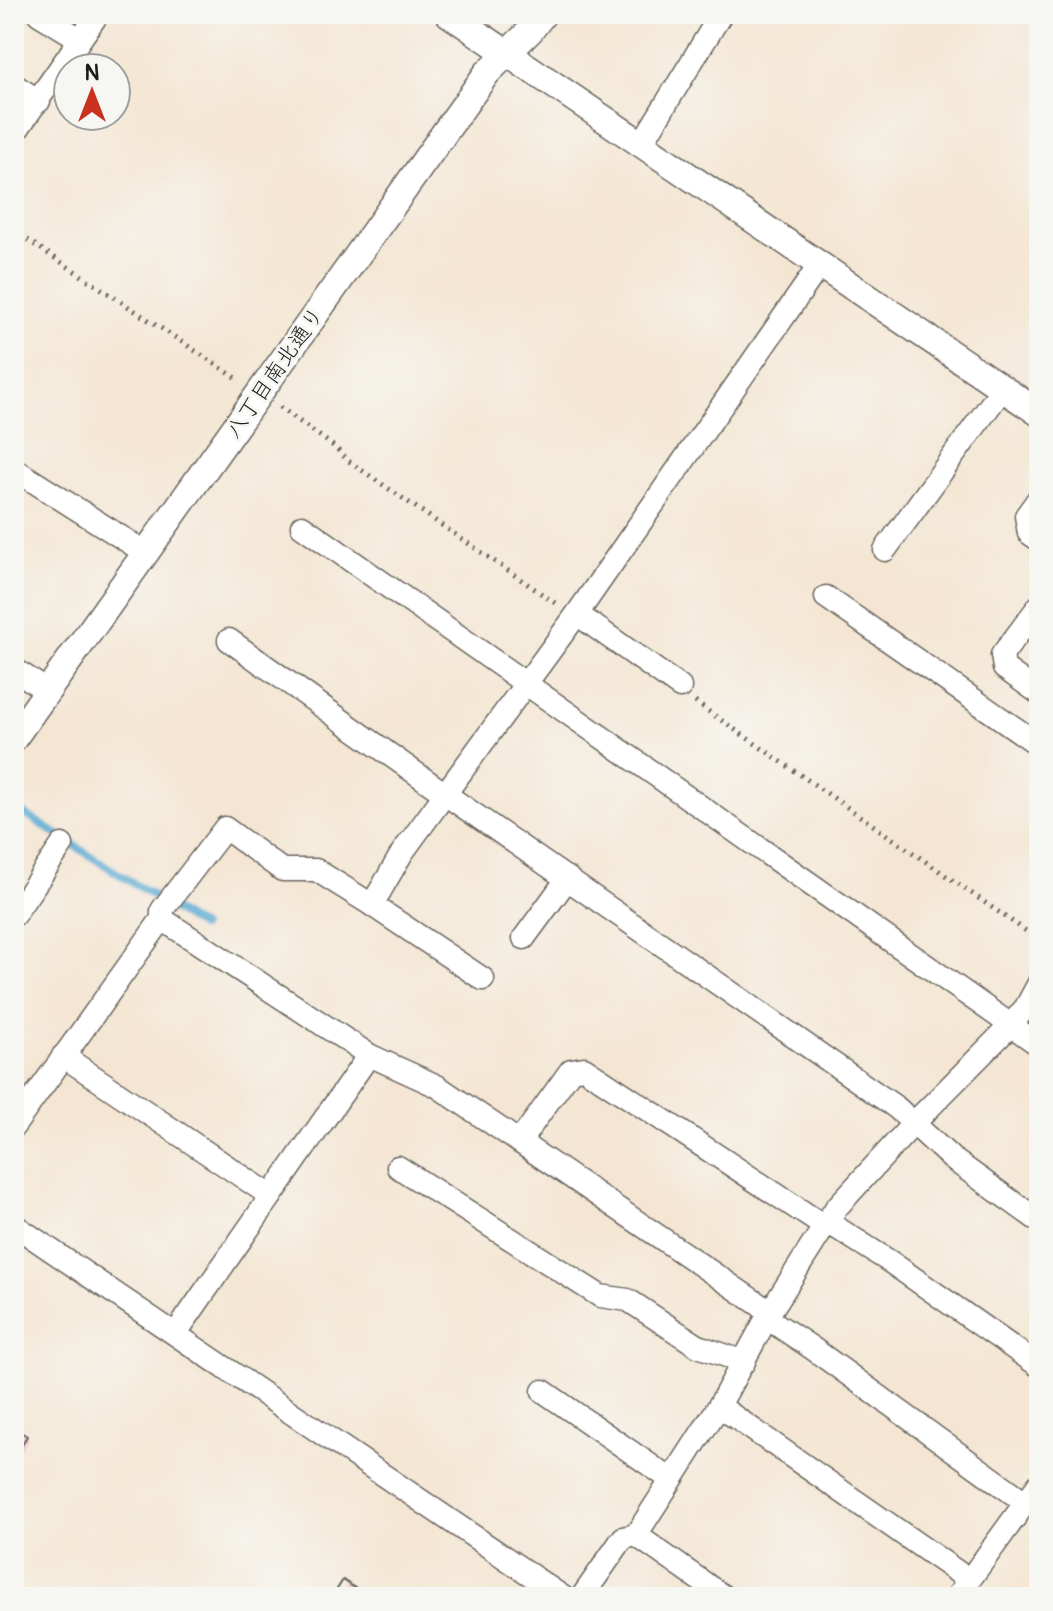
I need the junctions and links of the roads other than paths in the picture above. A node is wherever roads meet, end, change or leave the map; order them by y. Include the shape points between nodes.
1 (39, 14) edge
2 (449, 14) edge
3 (543, 14) edge
4 (721, 14) edge
5 (95, 18) dead end
6 (80, 39) junction
7 (507, 54) junction
8 (14, 85) edge
9 (39, 101) junction
10 (14, 134) edge
11 (642, 143) junction
12 (819, 266) junction
13 (1002, 389) junction
14 (1038, 409) edge
15 (14, 469) edge
16 (1039, 498) edge
17 (302, 526) dead end
18 (1039, 540) edge
19 (885, 550) dead end
20 (146, 553) junction
21 (826, 597) dead end
22 (1039, 606) edge
23 (577, 614) junction
24 (229, 640) dead end
25 (14, 669) edge
26 (525, 685) junction
27 (680, 687) road end
28 (47, 691) junction
29 (1039, 693) edge
30 (14, 738) edge
31 (1039, 745) edge
32 (445, 794) junction
33 (62, 845) dead end
34 (568, 878) junction
35 (372, 905) junction
36 (14, 915) edge
37 (162, 919) junction
38 (524, 938) dead end
39 (483, 979) dead end
40 (1039, 983) edge
41 (1011, 1025) junction
42 (1039, 1045) edge
43 (369, 1055) junction
44 (63, 1056) junction
45 (914, 1123) junction
46 (14, 1126) edge
47 (520, 1141) junction
48 (398, 1167) dead end
49 (271, 1196) junction
50 (1039, 1221) edge
51 (825, 1224) junction
52 (14, 1225) edge
53 (769, 1315) junction
54 (176, 1333) junction
55 (744, 1362) junction
56 (1039, 1366) edge
57 (543, 1391) dead end
58 (719, 1406) junction
59 (670, 1479) junction
60 (1039, 1484) edge
61 (1025, 1502) junction
62 (636, 1535) junction
63 (963, 1588) edge
64 (563, 1597) edge
65 (582, 1597) edge
66 (724, 1597) edge

1 - 6 street
2 - 7 street
3 - 7 street, 八丁目南北通り
4 - 11 street
5 - 6 street
6 - 9 street
7 - 11 street
7 - 20 street, 八丁目南北通り via 487,73
8 - 9 street
9 - 10 street
11 - 12 street
12 - 13 street
12 - 23 street
13 - 14 street
13 - 19 street
15 - 20 street
16 - 18 street via 1026,516 1029,533
17 - 26 street
20 - 28 street, 八丁目南北通り
21 - 31 street
22 - 29 street via 1002,655 1004,668
23 - 26 street
23 - 27 street
24 - 32 street
25 - 28 street
26 - 32 street
26 - 41 street
28 - 30 street, 八丁目南北通り
32 - 34 street
32 - 35 street
33 - 36 street
34 - 38 street
34 - 45 street
35 - 37 street via 316,870 282,870 225,828 162,910
35 - 39 street
37 - 43 street
37 - 44 street
40 - 41 street
41 - 42 street
41 - 45 street
43 - 47 street via 437,1086
43 - 49 street
44 - 46 street
44 - 49 street
45 - 50 street via 951,1158
45 - 51 street
47 - 51 street via 571,1070 584,1068
47 - 53 street
48 - 55 street via 600,1296 628,1300 698,1346
49 - 54 street
51 - 53 street
51 - 56 street via 889,1261
52 - 54 street
53 - 55 street
53 - 61 street
54 - 64 street
55 - 58 street
57 - 59 street
58 - 59 street
58 - 63 street
59 - 62 street
60 - 61 street
61 - 63 street
62 - 65 street via 623,1538
62 - 66 street

